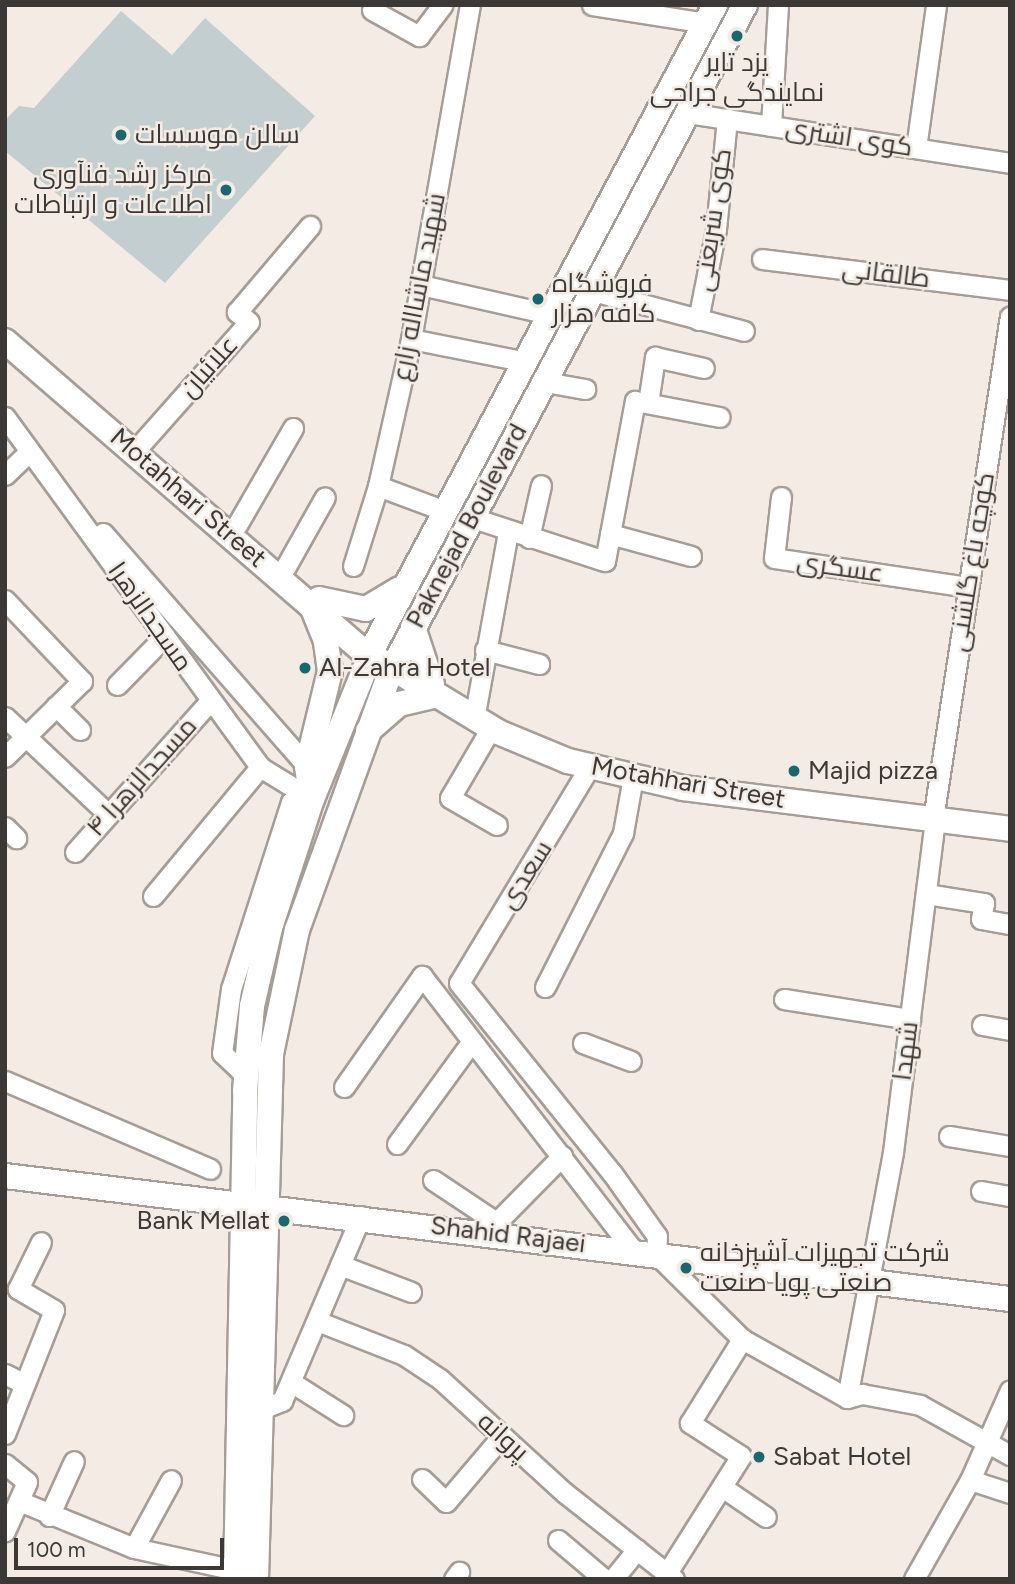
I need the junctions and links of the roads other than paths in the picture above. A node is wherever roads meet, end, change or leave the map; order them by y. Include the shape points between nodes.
1 (442, 5) edge
2 (470, 5) edge
3 (592, 5) edge
4 (746, 5) edge
5 (778, 5) edge
6 (936, 5) edge
7 (372, 10) dead end
8 (711, 14) edge
9 (688, 113) junction
10 (727, 119) junction
11 (771, 126) junction
12 (916, 148) junction
13 (1010, 163) edge
14 (310, 226) dead end
15 (762, 258) dead end
16 (421, 285) junction
17 (1010, 290) edge
18 (593, 291) junction
19 (1010, 317) edge
20 (698, 320) junction
21 (543, 324) junction
22 (5, 328) edge
23 (744, 331) dead end
24 (411, 339) junction
25 (5, 341) edge
26 (565, 345) junction
27 (522, 361) junction
28 (704, 368) dead end
29 (545, 382) junction
30 (585, 389) dead end
31 (641, 402) junction
32 (5, 417) edge
33 (720, 417) dead end
34 (293, 428) dead end
35 (140, 445) junction
36 (29, 452) junction
37 (5, 475) edge
38 (541, 485) dead end
39 (378, 486) junction
40 (325, 497) dead end
41 (781, 497) dead end
42 (69, 500) junction
43 (445, 510) junction
44 (470, 517) junction
45 (237, 526) junction
46 (508, 532) junction
47 (610, 534) junction
48 (529, 538) junction
49 (691, 556) dead end
50 (353, 566) dead end
51 (285, 568) junction
52 (405, 584) junction
53 (968, 587) junction
54 (312, 599) junction
55 (8, 609) edge
56 (413, 627) junction
57 (163, 638) junction
58 (373, 649) junction
59 (485, 650) junction
60 (538, 664) dead end
61 (393, 665) junction
62 (117, 685) dead end
63 (433, 690) junction
64 (209, 702) junction
65 (57, 706) junction
66 (476, 708) junction
67 (5, 717) edge
68 (491, 728) junction
69 (80, 730) dead end
70 (363, 736) junction
71 (25, 737) junction
72 (5, 757) edge
73 (307, 766) junction
74 (590, 766) junction
75 (260, 767) junction
76 (633, 777) junction
77 (312, 799) junction
78 (935, 813) junction
79 (108, 814) junction
80 (1010, 816) edge
81 (497, 825) dead end
82 (1010, 829) edge
83 (75, 852) dead end
84 (926, 894) junction
85 (153, 896) dead end
86 (1010, 924) edge
87 (545, 987) dead end
88 (784, 999) dead end
89 (910, 1019) junction
90 (982, 1025) dead end
91 (1010, 1030) edge
92 (472, 1041) junction
93 (583, 1043) dead end
94 (631, 1061) dead end
95 (5, 1081) edge
96 (344, 1087) dead end
97 (949, 1136) dead end
98 (397, 1144) dead end
99 (1010, 1146) edge
100 (242, 1152) junction
101 (562, 1156) junction
102 (210, 1169) dead end
103 (5, 1175) edge
104 (268, 1176) junction
105 (433, 1180) dead end
106 (981, 1191) dead end
107 (1010, 1196) edge
108 (198, 1197) junction
109 (240, 1202) junction
110 (267, 1204) junction
111 (304, 1209) junction
112 (361, 1216) junction
113 (491, 1227) junction
114 (267, 1241) junction
115 (41, 1242) dead end
116 (645, 1252) junction
117 (250, 1263) junction
118 (340, 1265) junction
119 (873, 1281) junction
120 (12, 1285) edge
121 (411, 1292) dead end
122 (1010, 1299) edge
123 (317, 1321) junction
124 (742, 1339) junction
125 (5, 1374) edge
126 (291, 1382) junction
127 (25, 1384) junction
128 (1010, 1390) edge
129 (847, 1398) junction
130 (262, 1409) junction
131 (343, 1415) dead end
132 (5, 1434) edge
133 (502, 1436) junction
134 (986, 1443) junction
135 (1010, 1455) edge
136 (74, 1461) dead end
137 (5, 1464) edge
138 (422, 1479) dead end
139 (171, 1480) dead end
140 (970, 1480) junction
141 (722, 1488) junction
142 (1010, 1493) edge
143 (19, 1501) junction
144 (49, 1516) junction
145 (765, 1517) dead end
146 (5, 1531) edge
147 (558, 1540) dead end
148 (134, 1548) junction
149 (637, 1549) junction
150 (243, 1576) edge
151 (670, 1576) edge
152 (604, 1579) edge
153 (613, 1579) edge
154 (914, 1579) edge

1 - 7 street via 419,36
2 - 16 street, شهید ماشااله زارع
3 - 8 street
4 - 9 main road, Paknejad Boulevard
5 - 11 street
6 - 12 street
8 - 21 main road, Paknejad Boulevard
9 - 10 street, کوی اشتری
9 - 18 main road, Paknejad Boulevard
10 - 11 street, کوی اشتری
10 - 20 street, کوی شریعتی via 716,229
11 - 12 street, کوی اشتری
12 - 13 street, کوی اشتری
14 - 35 street, علائیان via 237,312 249,322
15 - 17 street, طالقانی
16 - 21 street
16 - 24 street, شهید ماشااله زارع
18 - 20 street
18 - 26 main road, Paknejad Boulevard
19 - 53 street, کوچه باغ گلشنی
20 - 23 street
21 - 26 main road
21 - 27 main road, Paknejad Boulevard
22 - 35 main road, Motahhari Street
24 - 27 street
24 - 39 street, شهید ماشااله زارع
25 - 54 main road, Motahhari Street
26 - 29 main road, Paknejad Boulevard
27 - 43 main road, Paknejad Boulevard
28 - 31 street via 654,357
29 - 30 street
29 - 44 main road, Paknejad Boulevard
31 - 33 street
31 - 47 street
32 - 36 street, مسجدالزهرا
34 - 45 street
35 - 45 main road, Motahhari Street
36 - 37 street
36 - 42 street, مسجدالزهرا
38 - 48 street
39 - 43 street
39 - 50 street, شهید ماشااله زارع
40 - 51 street
41 - 53 street, عسگری via 774,558
42 - 57 street, مسجدالزهرا
42 - 73 street via 130,560 213,664
43 - 52 main road, Paknejad Boulevard
44 - 46 street
44 - 56 main road, Paknejad Boulevard
45 - 51 main road, Motahhari Street
46 - 48 street
46 - 59 street
47 - 48 street via 606,561
47 - 49 street
51 - 54 main road, Motahhari Street
52 - 54 main road via 366,609
52 - 58 main road, Paknejad Boulevard
53 - 78 street, کوچه باغ گلشنی
54 - 58 main road, Motahhari Street
54 - 73 main road via 330,671
55 - 65 street via 82,681
56 - 61 main road, Paknejad Boulevard
56 - 63 main road
57 - 62 street
57 - 64 street, مسجدالزهرا
58 - 61 main road, Motahhari Street
58 - 77 main road, Paknejad Boulevard
59 - 60 street
59 - 66 street
61 - 63 main road, Motahhari Street
61 - 70 main road, Paknejad Boulevard
63 - 66 main road, Motahhari Street
63 - 68 main road, Motahhari Street
63 - 70 main road via 399,704
64 - 75 street, مسجدالزهرا
64 - 79 street, مسجدالزهرا ۴
65 - 69 street
65 - 71 street
66 - 78 main road, Motahhari Street via 559,746 624,762
67 - 71 street
68 - 74 main road, Motahhari Street
68 - 81 street via 450,798
70 - 104 main road, Paknejad Boulevard via 297,930 276,1013
71 - 72 street
71 - 79 street
73 - 77 main road
74 - 76 main road, Motahhari Street
74 - 116 street, سعدی via 459,983 657,1236
75 - 77 street, مسجدالزهرا
75 - 85 street
76 - 78 main road, Motahhari Street
76 - 87 street via 623,833
77 - 100 main road, Paknejad Boulevard via 252,1006
78 - 80 main road, Motahhari Street
78 - 82 main road, Motahhari Street
78 - 84 street, شهدا
79 - 83 street, مسجدالزهرا ۴
84 - 86 street via 984,903 981,919
84 - 89 street, شهدا
88 - 89 street
89 - 119 street, شهدا
90 - 91 street
92 - 96 street via 422,976
92 - 98 street
92 - 101 street
93 - 94 street
95 - 102 street
97 - 99 street
100 - 108 main road via 227,1180
100 - 109 main road, Paknejad Boulevard
101 - 113 street
101 - 116 street
103 - 108 main road, Shahid Rajaei
104 - 110 main road, Paknejad Boulevard
104 - 111 main road via 276,1191
105 - 113 street
106 - 107 street
108 - 109 main road, Shahid Rajaei
108 - 117 main road via 224,1220
109 - 110 main road, Shahid Rajaei
109 - 117 main road, Paknejad Boulevard
110 - 111 main road, Shahid Rajaei
110 - 114 main road, Paknejad Boulevard
111 - 112 main road, Shahid Rajaei
111 - 114 main road
112 - 113 main road, Shahid Rajaei
112 - 118 street
113 - 116 main road, Shahid Rajaei
114 - 117 main road, Paknejad Boulevard
115 - 120 street
116 - 119 main road, Shahid Rajaei
116 - 124 street
117 - 130 main road
117 - 150 main road
118 - 121 street
118 - 123 street
119 - 122 main road, Shahid Rajaei
119 - 129 street, شهدا
120 - 127 street via 54,1310
123 - 126 street
123 - 133 street, پروانه via 404,1355
124 - 129 street
124 - 141 street via 690,1423 741,1456
125 - 127 street
126 - 130 street via 282,1401
126 - 131 street
127 - 132 street
128 - 134 street
129 - 134 street via 871,1395 920,1405 954,1419
130 - 150 main road
133 - 138 street via 446,1502
133 - 149 street, پروانه
134 - 135 street
134 - 140 street
136 - 144 street
137 - 143 street via 27,1482
139 - 148 street
140 - 142 street
140 - 154 street
141 - 145 street
141 - 151 street
143 - 144 street
143 - 146 street
144 - 148 street
147 - 152 street
148 - 150 street
149 - 151 street, پروانه
149 - 153 street

